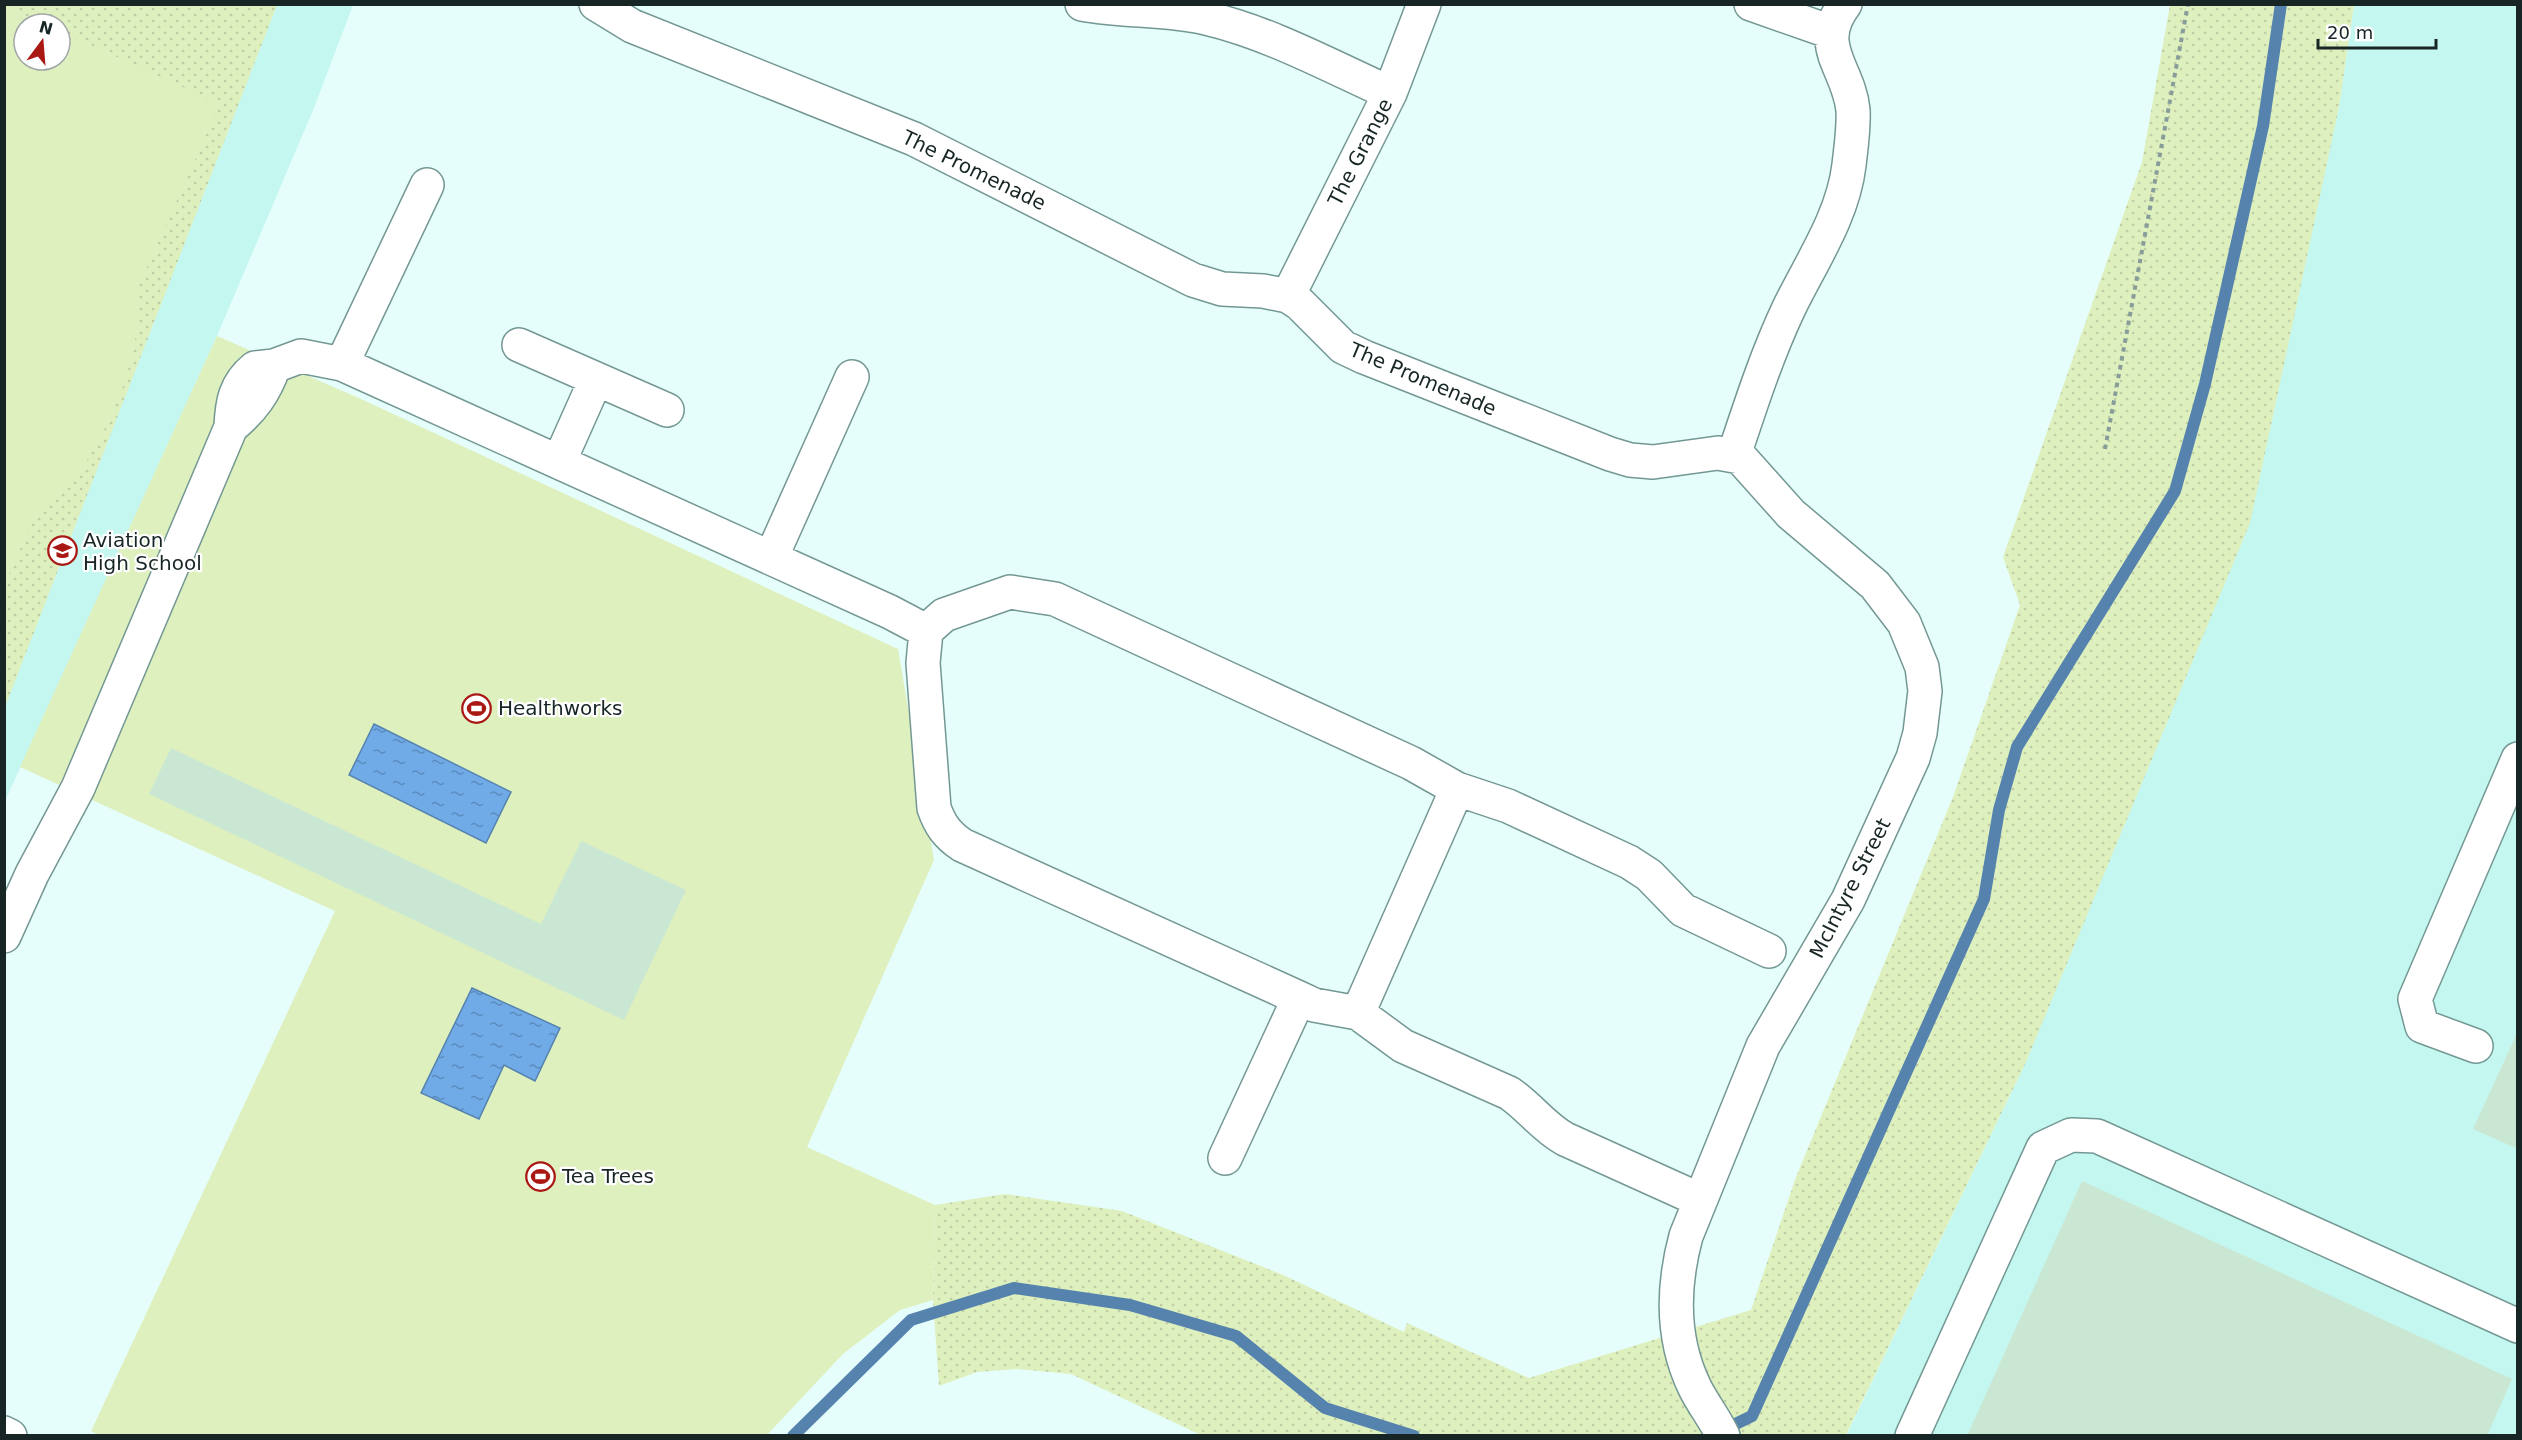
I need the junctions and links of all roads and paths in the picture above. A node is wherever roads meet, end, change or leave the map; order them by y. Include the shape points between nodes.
1 (596, 4) edge
2 (1082, 4) edge
3 (1424, 4) edge
4 (1751, 4) edge
5 (2188, 4) edge
6 (1838, 18) edge
7 (1390, 93) junction
8 (426, 185) dead end
9 (1288, 296) junction
10 (519, 345) dead end
11 (342, 364) junction
12 (852, 377) dead end
13 (596, 379) junction
14 (668, 410) dead end
15 (2105, 449) dead end
16 (1734, 455) junction
17 (559, 462) junction
18 (771, 558) junction
19 (926, 631) junction
20 (2517, 759) edge
21 (1457, 789) junction
22 (4, 936) edge
23 (1769, 951) dead end
24 (1299, 998) junction
25 (1358, 1013) junction
26 (2476, 1046) dead end
27 (1225, 1158) dead end
28 (1700, 1200) junction
29 (2517, 1326) edge
30 (4, 1433) edge
31 (10, 1436) edge
32 (1723, 1436) edge
33 (1912, 1436) edge

1 - 9 street, The Promenade via 632,26 914,140 1193,280 1222,289 1270,291
2 - 7 street via 1204,17 1236,26
3 - 7 street, The Grange
4 - 6 street
5 - 15 path
6 - 16 street via 1832,51 1849,90 1852,111 1848,175 1834,218 1783,323
7 - 9 street, The Grange
8 - 11 street
9 - 16 street, The Promenade via 1343,346 1364,357 1610,454 1653,462 1708,454
10 - 13 street
11 - 17 street
11 - 22 street via 301,356 274,366 251,411 231,427 78,788
12 - 18 street
13 - 14 street
13 - 17 street
16 - 28 street, McIntyre Street via 1745,462 1791,514 1875,585 1892,606 1915,646 1925,691 1913,758 1848,900 1764,1046
17 - 18 street
18 - 19 street
19 - 21 street via 944,615 1010,592 1055,599 1411,763
19 - 24 street via 923,663 934,808 952,838
20 - 26 street via 2415,999 2422,1026
21 - 23 street via 1508,806 1629,862 1683,910
21 - 25 street
24 - 25 street via 1314,1005
24 - 27 street
25 - 28 street via 1403,1046 1515,1097 1552,1132
28 - 32 street, McIntyre Street via 1686,1236 1675,1287 1675,1314 1685,1365
29 - 33 street via 2097,1136 2071,1135 2043,1148
30 - 31 street

